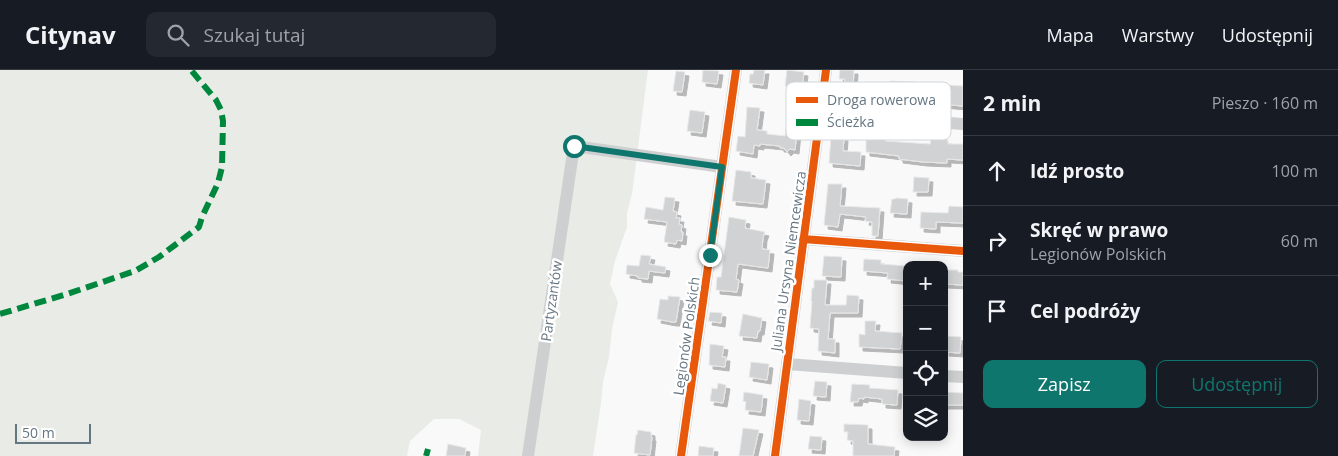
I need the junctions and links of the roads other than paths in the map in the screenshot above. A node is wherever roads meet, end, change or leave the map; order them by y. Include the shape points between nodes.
1 (736, 70) edge
2 (816, 140) edge
3 (722, 167) junction
4 (803, 239) junction
5 (963, 251) edge
6 (787, 364) junction
7 (903, 373) edge
8 (948, 376) edge
9 (963, 377) edge
10 (528, 456) edge
11 (682, 456) edge
12 (774, 456) edge

1 - 3 street, Legionów Polskich
2 - 4 street, Juliana Ursyna Niemcewicza
3 - 10 street, Partyzantów via 574,146
3 - 11 street, Legionów Polskich
4 - 5 street
4 - 6 street, Juliana Ursyna Niemcewicza
6 - 7 street
6 - 12 street, Juliana Ursyna Niemcewicza
8 - 9 street

